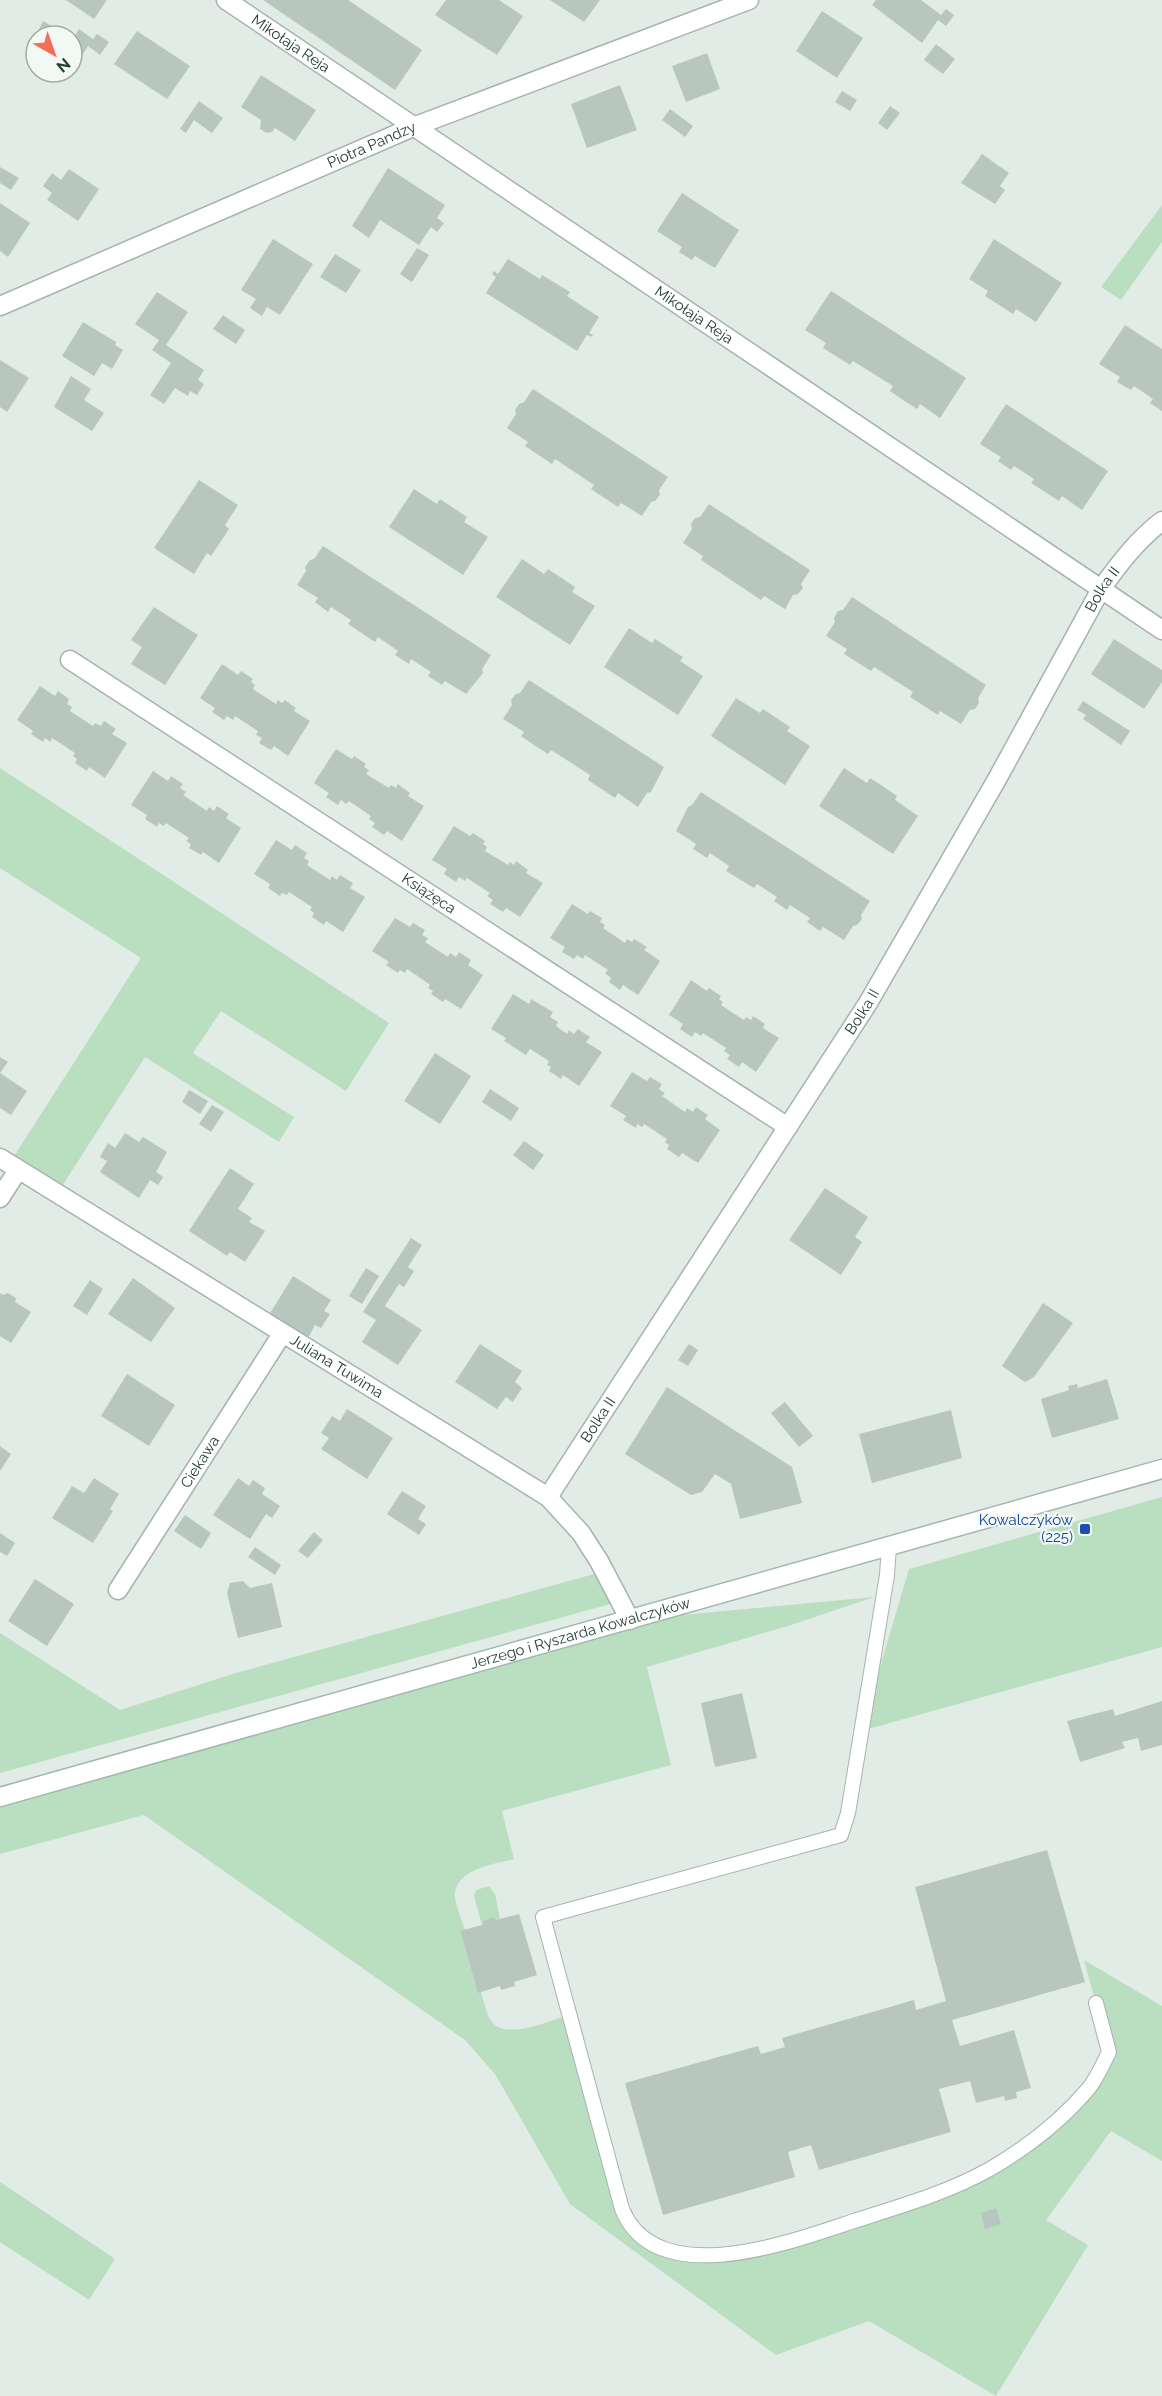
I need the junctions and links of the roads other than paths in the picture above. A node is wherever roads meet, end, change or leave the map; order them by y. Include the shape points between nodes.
1 (226, 0) edge
2 (749, 0) edge
3 (413, 127) junction
4 (0, 306) edge
5 (1162, 521) edge
6 (1101, 589) junction
7 (1162, 630) edge
8 (70, 660) dead end
9 (788, 1127) junction
10 (0, 1158) edge
11 (18, 1170) junction
12 (0, 1198) edge
13 (282, 1334) junction
14 (1162, 1469) edge
15 (548, 1497) junction
16 (889, 1546) junction
17 (118, 1590) dead end
18 (630, 1620) junction
19 (0, 1797) edge
20 (1096, 2003) dead end

1 - 3 street, Mikołaja Reja
2 - 3 street, Piotra Pandzy
3 - 4 street, Piotra Pandzy
3 - 6 street, Mikołaja Reja
5 - 6 street, Bolka II via 1144,534
6 - 7 street, Mikołaja Reja
6 - 9 street, Bolka II via 996,782 868,1003
8 - 9 street, Książęca
9 - 15 street, Bolka II
10 - 11 street, Juliana Tuwima
11 - 12 street
11 - 13 street, Juliana Tuwima
13 - 15 street, Juliana Tuwima
13 - 17 street, Ciekawa
14 - 16 street, Jerzego i Ryszarda Kowalczyków
15 - 18 street, Juliana Tuwima via 581,1533
16 - 18 street, Jerzego i Ryszarda Kowalczyków
16 - 20 lane via 848,1813 841,1835 543,1917 628,2224 668,2250 699,2256 740,2254 940,2194 991,2168 1043,2133 1090,2087 1109,2052
18 - 19 street, Jerzego i Ryszarda Kowalczyków

